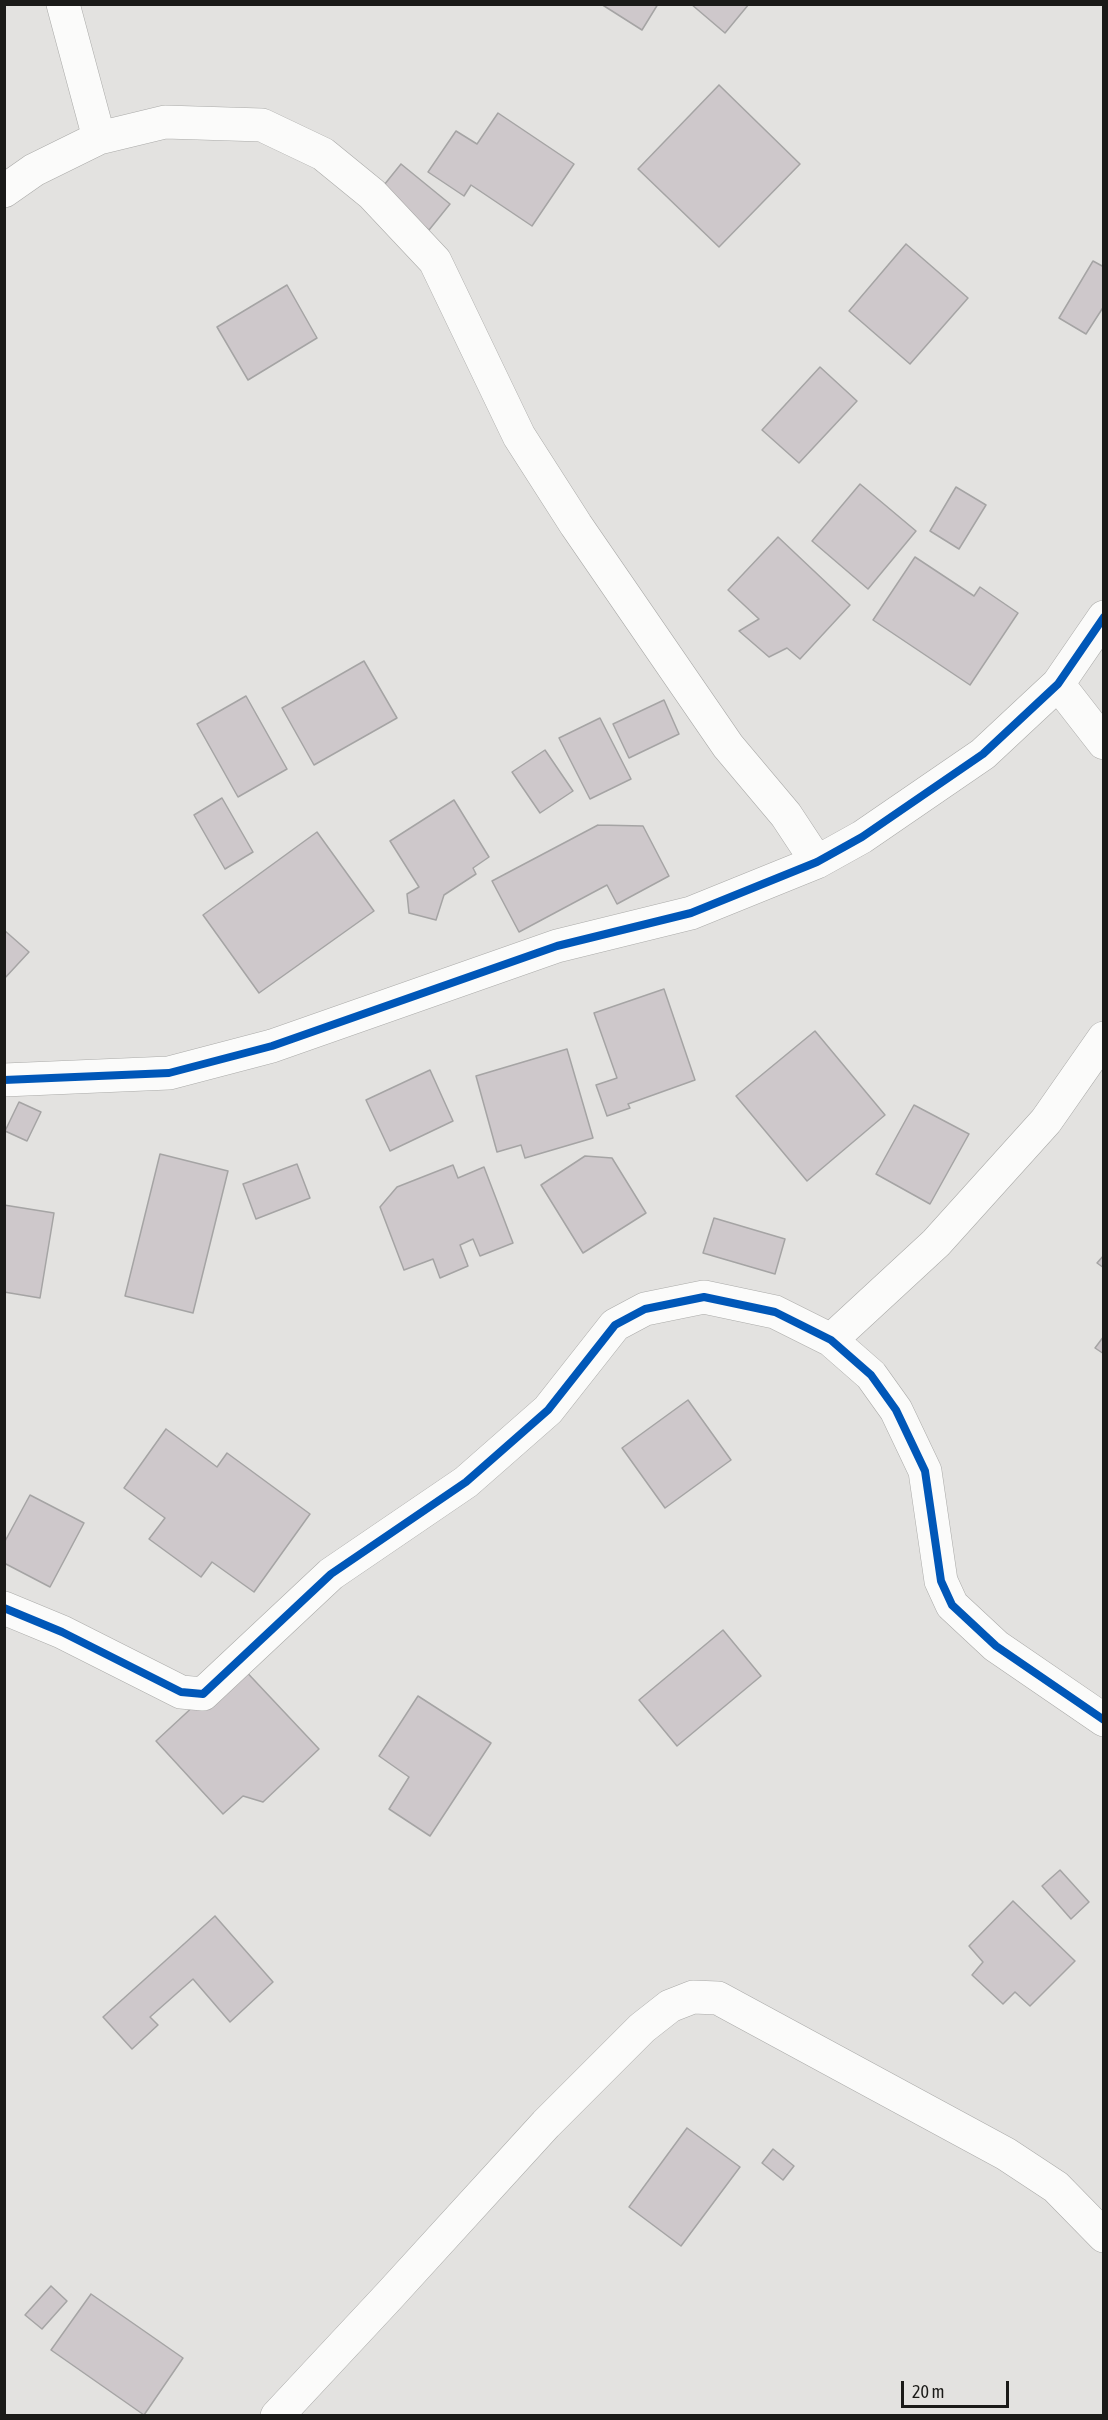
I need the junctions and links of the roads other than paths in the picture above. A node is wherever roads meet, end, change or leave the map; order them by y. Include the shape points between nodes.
1 (63, 4) edge
2 (99, 138) junction
3 (4, 191) edge
4 (1104, 617) edge
5 (1058, 684) junction
6 (1104, 743) edge
7 (817, 862) junction
8 (1104, 1038) edge
9 (4, 1080) edge
10 (831, 1340) junction
11 (4, 1608) edge
12 (1104, 1720) edge
13 (1104, 2236) edge
14 (277, 2415) edge

1 - 2 street
2 - 3 street via 34,170
2 - 7 street via 165,122 262,125 323,154 372,194 435,261 519,436 728,746 786,814
4 - 5 street
5 - 6 street
5 - 7 street via 983,754 862,837
7 - 9 street via 692,913 557,946 272,1047 169,1073
8 - 10 street via 1046,1121 936,1243
10 - 11 street via 775,1312 704,1297 645,1309 615,1325 548,1410 466,1482 331,1574 203,1694 181,1692 62,1632
10 - 12 street via 871,1375 896,1410 925,1471 941,1581 952,1605 996,1646
13 - 14 street via 1056,2187 1006,2154 718,1998 693,1997 670,2006 634,2036 546,2124

